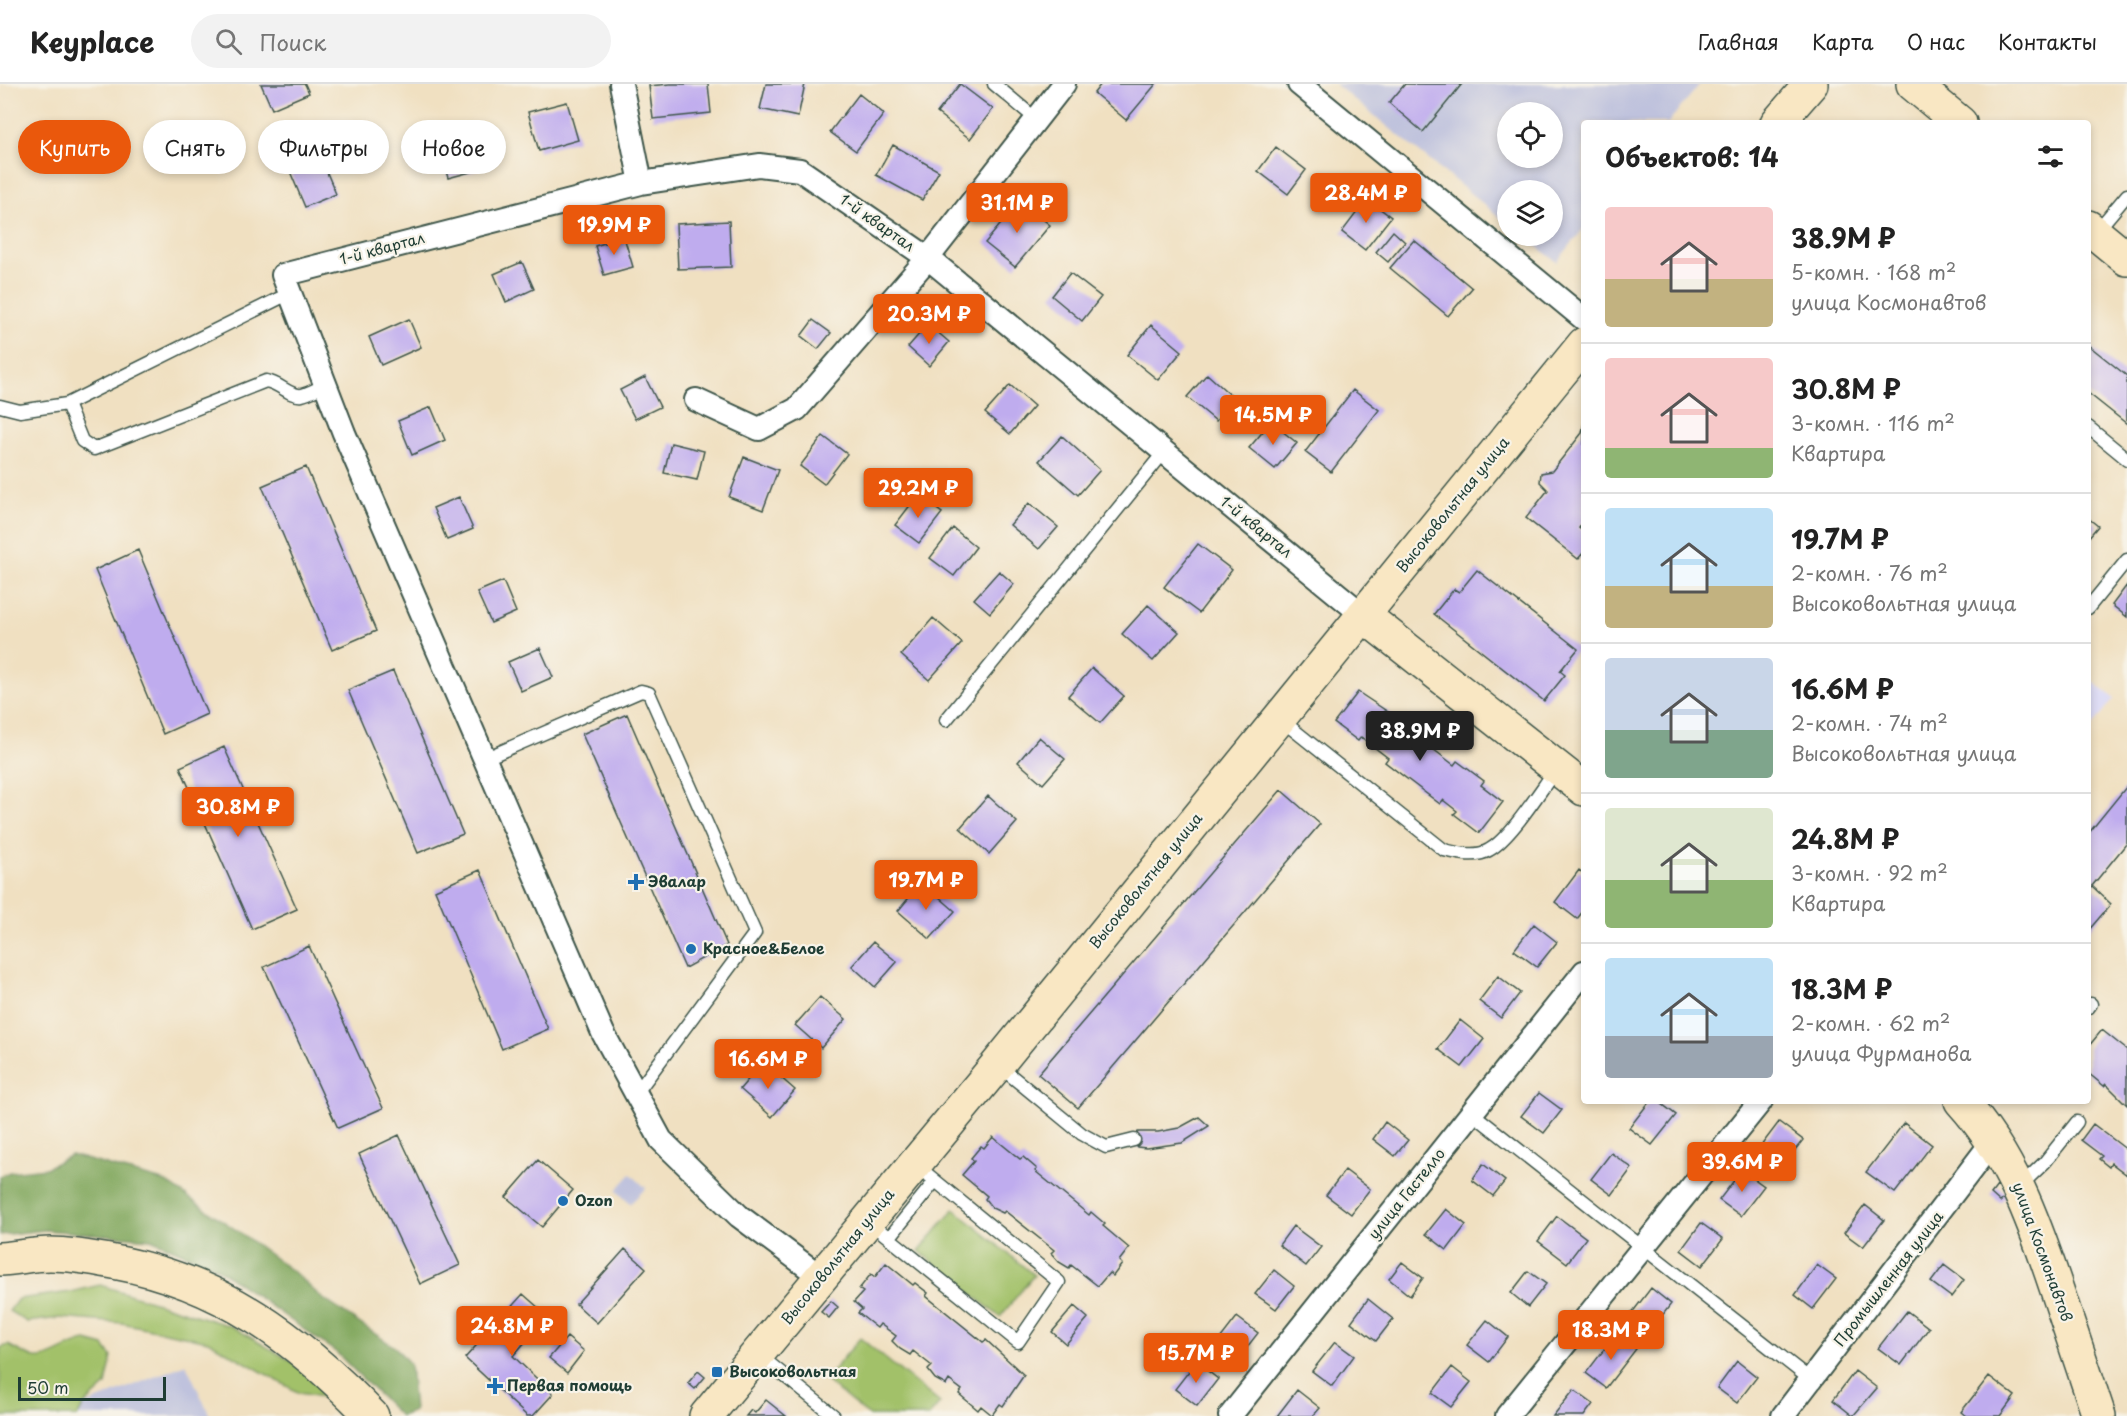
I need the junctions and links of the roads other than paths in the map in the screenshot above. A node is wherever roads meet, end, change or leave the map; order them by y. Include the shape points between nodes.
1 (621, 84) edge
2 (994, 84) edge
3 (1064, 84) edge
4 (1299, 84) edge
5 (1811, 84) edge
6 (1913, 84) edge
7 (1036, 119) junction
8 (1780, 120) edge
9 (1956, 120) edge
10 (641, 183) junction
11 (2127, 195) edge
12 (2092, 230) edge
13 (928, 258) junction
14 (2127, 259) edge
15 (287, 284) junction
16 (1581, 318) edge
17 (1580, 357) edge
18 (326, 385) junction
19 (696, 400) dead end
20 (67, 404) junction
21 (0, 406) edge
22 (2091, 429) edge
23 (1164, 452) junction
24 (2127, 459) edge
25 (2127, 560) edge
26 (2091, 604) edge
27 (1363, 615) junction
28 (1279, 718) junction
29 (946, 720) dead end
30 (484, 759) junction
31 (1557, 768) junction
32 (1581, 787) edge
33 (1581, 976) edge
34 (997, 1065) junction
35 (635, 1095) junction
36 (1759, 1104) edge
37 (1963, 1104) edge
38 (1472, 1113) junction
39 (2077, 1122) dead end
40 (1134, 1140) dead end
41 (1993, 1142) junction
42 (925, 1172) junction
43 (2019, 1187) junction
44 (878, 1229) junction
45 (1641, 1249) junction
46 (0, 1259) edge
47 (821, 1277) junction
48 (758, 1354) junction
49 (1811, 1380) junction
50 (372, 1416) edge
51 (706, 1416) edge
52 (834, 1416) edge
53 (1230, 1416) edge
54 (1507, 1416) edge
55 (1783, 1416) edge
56 (2098, 1416) edge

1 - 10 street
2 - 7 lane
3 - 7 street
4 - 16 street
5 - 8 street
6 - 9 street
7 - 13 street
10 - 13 street, 1-й квартал via 759,165 800,170
10 - 15 street, 1-й квартал
11 - 12 lane
12 - 14 street
13 - 19 street via 797,410 759,429
13 - 23 street, 1-й квартал
15 - 18 street
15 - 20 lane
17 - 27 street, Высоковольтная улица
18 - 20 lane via 293,395 278,382 266,381 94,449 82,441
18 - 30 street
20 - 21 lane via 20,411
22 - 24 lane
23 - 27 street, 1-й квартал
23 - 29 lane
25 - 26 lane
27 - 28 street, Высоковольтная улица
27 - 31 street
28 - 31 lane via 1444,850 1464,855 1488,851 1506,835
28 - 34 street, Высоковольтная улица
30 - 35 street via 603,1033
30 - 35 lane via 641,691 649,693 755,933
31 - 32 street
33 - 38 street, улица Гастелло
34 - 40 lane via 1082,1134 1106,1147
34 - 42 street, Высоковольтная улица
35 - 47 street via 661,1140 739,1216
36 - 45 street
37 - 41 street, улица Космонавтов
38 - 45 lane
38 - 53 street, улица Гастелло
39 - 43 lane
41 - 43 street, улица Космонавтов
41 - 49 street, Промышленная улица
42 - 44 street, Высоковольтная улица
42 - 44 lane via 1059,1282 1018,1342
43 - 56 street, улица Космонавтов
44 - 47 street, Высоковольтная улица
45 - 49 lane
45 - 54 street
46 - 50 street via 51,1254 90,1258 146,1268 195,1284 230,1301 317,1362
47 - 48 street, Высоковольтная улица
48 - 51 street, Высоковольтная улица
48 - 52 lane
49 - 55 street, Промышленная улица

